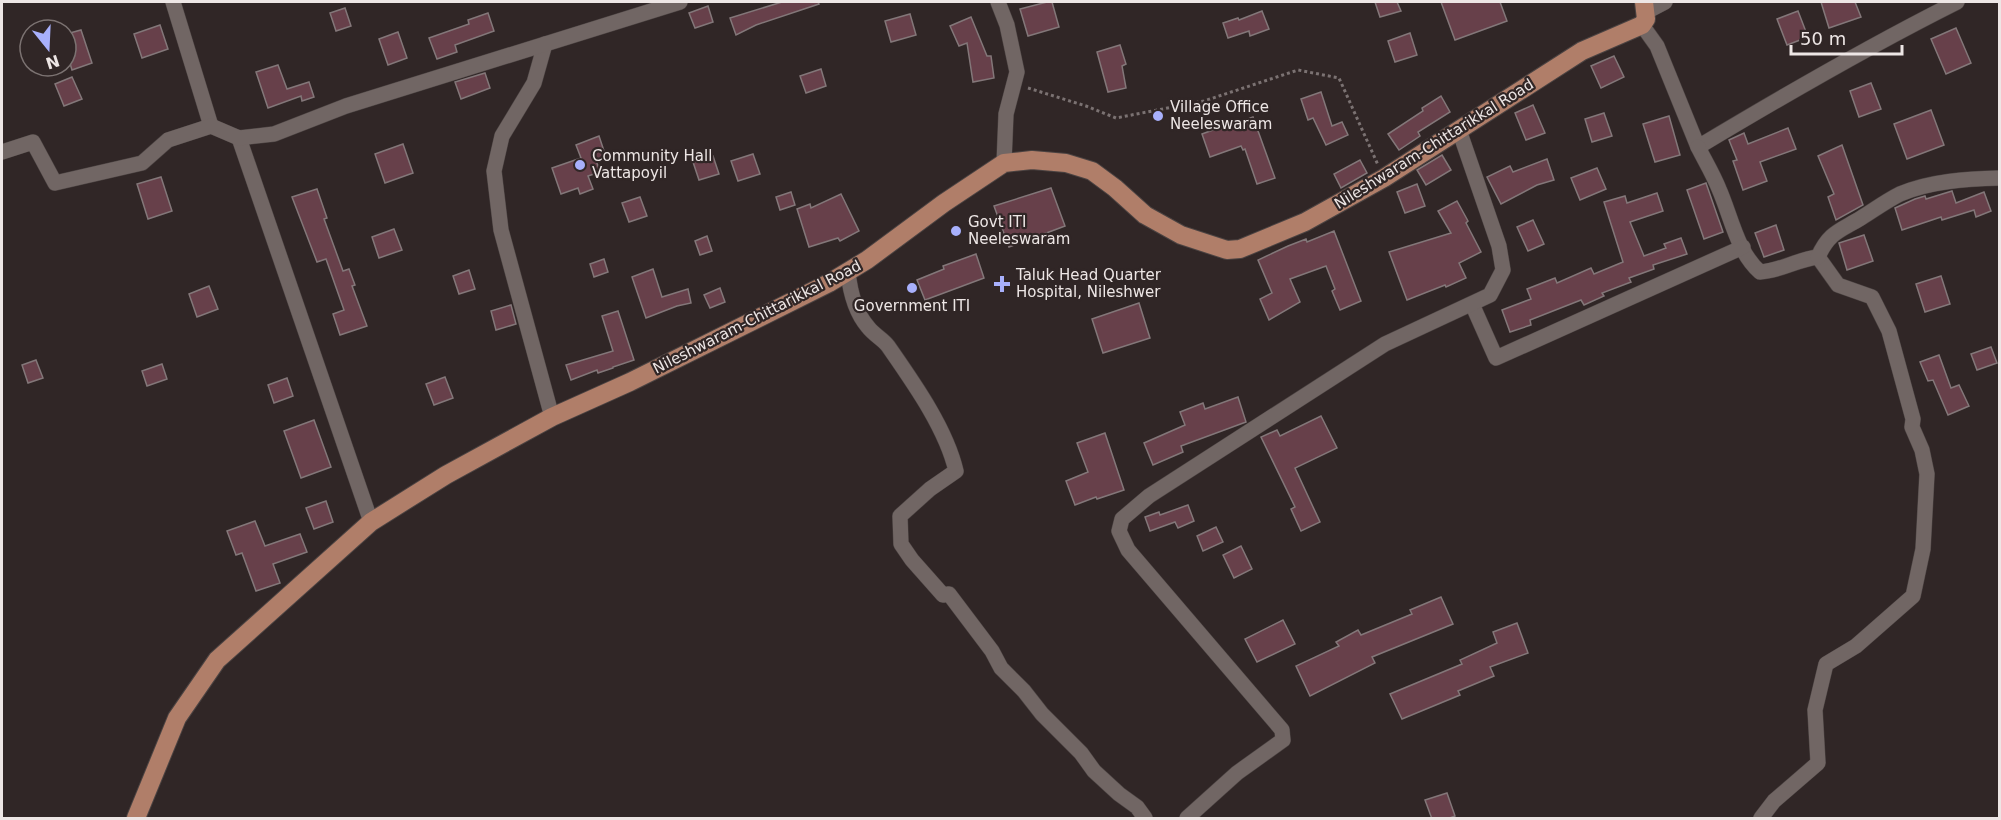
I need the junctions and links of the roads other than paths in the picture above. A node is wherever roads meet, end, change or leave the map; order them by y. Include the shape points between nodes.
1 (174, 2) edge
2 (680, 2) edge
3 (998, 2) edge
4 (1665, 2) edge
5 (1957, 2) edge
6 (1644, 13) edge
7 (545, 44) junction
8 (211, 126) junction
9 (1459, 130) junction
10 (239, 138) junction
11 (1698, 147) junction
12 (2, 152) edge
13 (1004, 163) junction
14 (2000, 178) edge
15 (1743, 247) junction
16 (1818, 257) junction
17 (848, 272) junction
18 (1472, 303) junction
19 (552, 417) junction
20 (371, 522) junction
21 (136, 819) edge
22 (1145, 819) edge
23 (1187, 819) edge
24 (1761, 819) edge

1 - 8 street
2 - 7 street
3 - 13 street via 1017,72 1006,114
4 - 6 street
5 - 11 street via 1890,35
6 - 9 main road, Nileshwaram-Chittarikkal Road
6 - 11 street
7 - 10 street via 346,106 274,134
7 - 19 street via 534,83 502,136 494,171 501,230
8 - 10 street
8 - 12 street via 168,140 142,163 55,183 33,142
9 - 13 main road, Nileshwaram-Chittarikkal Road via 1305,222 1240,249 1227,250 1172,230 1145,214 1092,171 1066,163
9 - 18 street via 1499,246 1503,270 1490,295
10 - 20 street
11 - 15 street
13 - 17 main road, Nileshwaram-Chittarikkal Road
14 - 16 street via 1959,180 1900,194 1837,231 1825,242
15 - 16 street via 1760,272
15 - 18 street via 1496,358
16 - 24 street via 1838,285 1872,297 1889,330 1927,474 1923,549 1913,596 1856,646 1826,664 1815,710 1818,763 1774,801
17 - 19 main road, Nileshwaram-Chittarikkal Road
17 - 22 street via 850,294 868,327 886,344 921,396 947,443 956,471 900,516 901,544 943,595 949,594 1001,668 1082,753 1094,771 1137,807
18 - 23 street via 1385,344 1149,495 1122,519 1119,531 1128,550 1282,730 1283,740 1237,773
19 - 20 main road, Nileshwaram-Chittarikkal Road via 446,475
20 - 21 main road, Nileshwaram-Chittarikkal Road via 217,660 177,718

